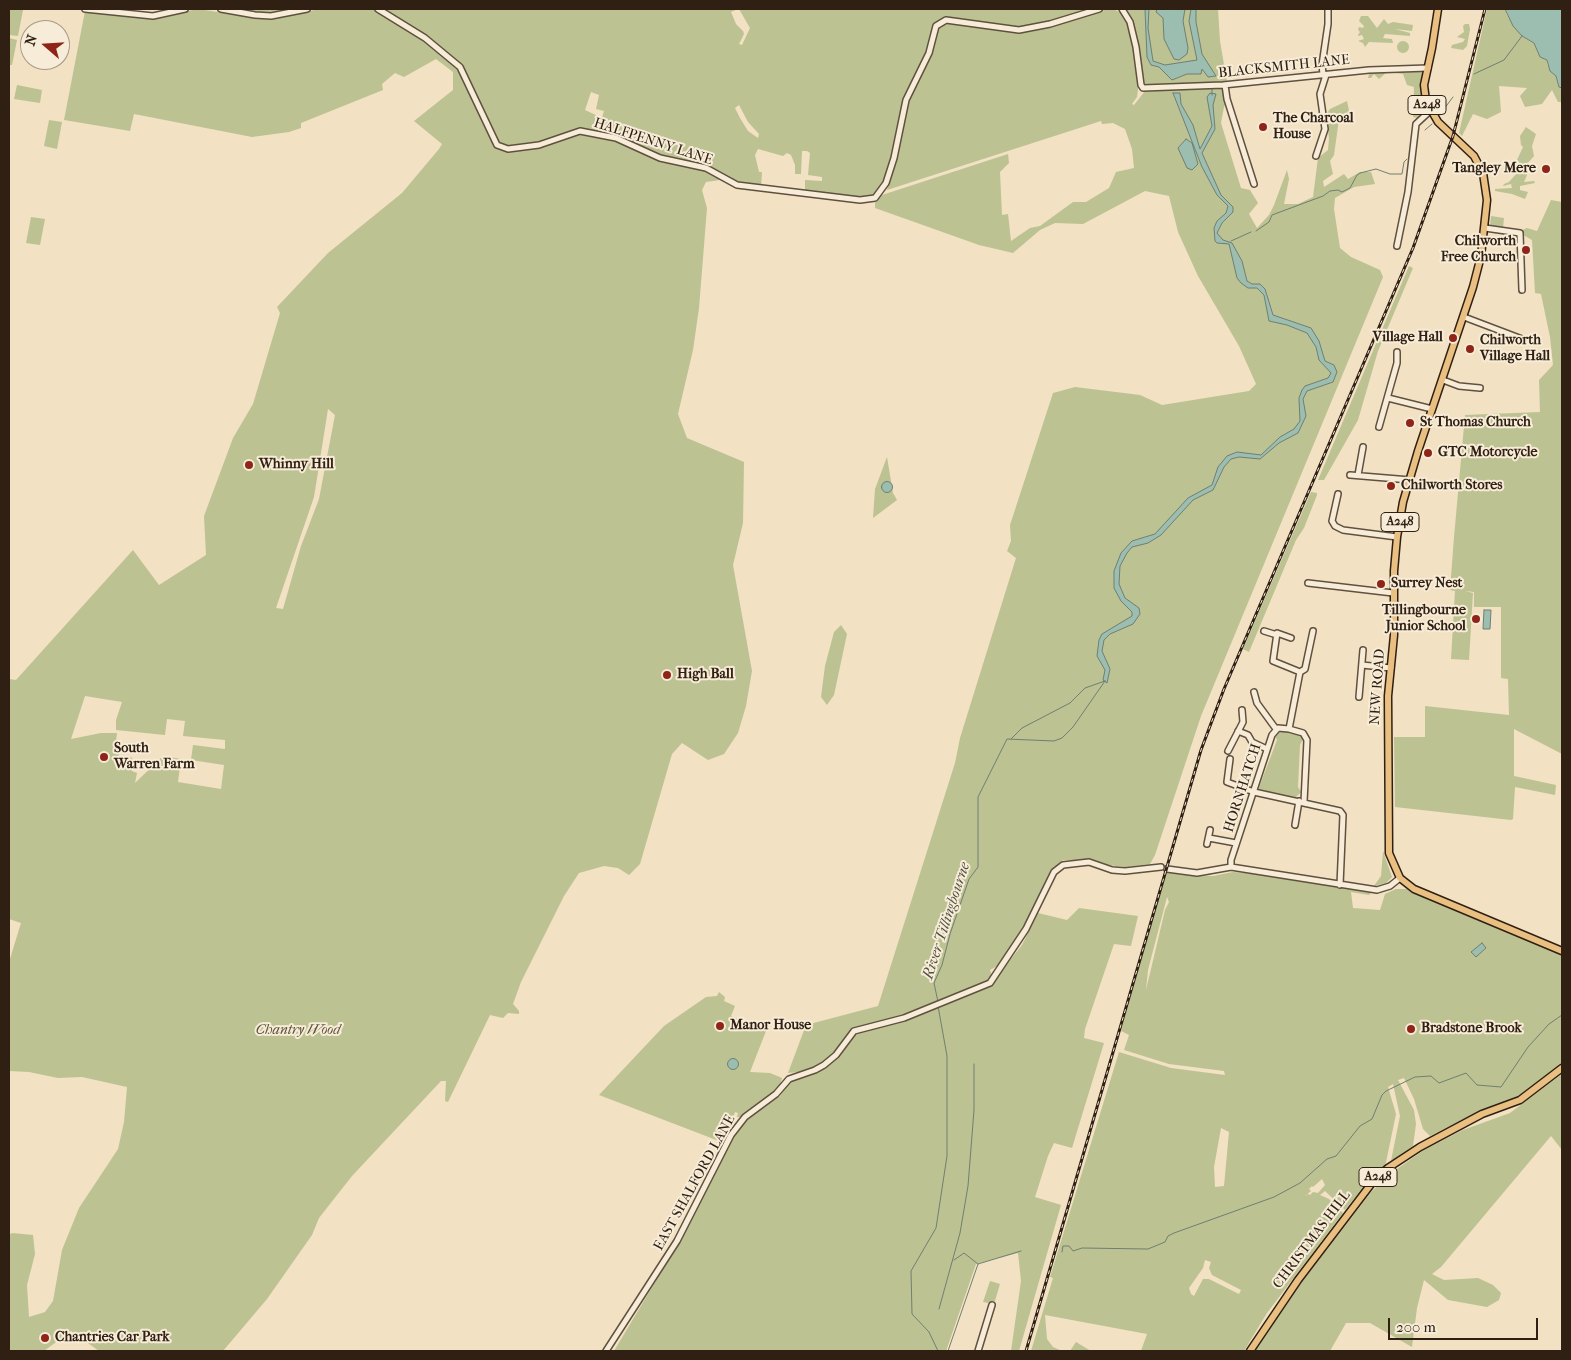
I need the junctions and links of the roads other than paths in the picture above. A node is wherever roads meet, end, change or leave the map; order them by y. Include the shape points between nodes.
1 (85, 9) edge
2 (185, 9) edge
3 (221, 9) edge
4 (307, 9) edge
5 (378, 9) edge
6 (1099, 9) edge
7 (1122, 9) edge
8 (1328, 9) edge
9 (1438, 9) edge
10 (1428, 68) junction
11 (1325, 74) junction
12 (1225, 85) junction
13 (1430, 112) junction
14 (1316, 156) dead end
15 (1254, 184) dead end
16 (1485, 228) junction
17 (1397, 246) dead end
18 (1522, 290) dead end
19 (1464, 317) junction
20 (1522, 339) dead end
21 (1397, 352) dead end
22 (1443, 380) junction
23 (1480, 388) dead end
24 (1388, 398) junction
25 (1432, 409) junction
26 (1379, 428) dead end
27 (1363, 447) dead end
28 (1350, 475) dead end
29 (1358, 475) junction
30 (1410, 480) junction
31 (1338, 494) dead end
32 (1397, 537) junction
33 (1308, 583) dead end
34 (1393, 593) junction
35 (1264, 631) dead end
36 (1313, 631) dead end
37 (1277, 635) junction
38 (1291, 638) dead end
39 (1363, 650) dead end
40 (1362, 665) junction
41 (1391, 668) junction
42 (1300, 672) junction
43 (1254, 692) dead end
44 (1359, 697) dead end
45 (1242, 710) dead end
46 (1276, 729) junction
47 (1289, 729) junction
48 (1238, 731) junction
49 (1267, 749) junction
50 (1228, 751) dead end
51 (1230, 759) dead end
52 (1254, 792) junction
53 (1301, 802) junction
54 (1295, 825) dead end
55 (1210, 830) dead end
56 (1236, 843) junction
57 (1161, 868) dead end
58 (1231, 868) junction
59 (1167, 869) dead end
60 (1400, 878) junction
61 (1340, 885) junction
62 (1562, 951) edge
63 (1562, 1068) edge
64 (992, 1305) dead end
65 (606, 1351) edge
66 (978, 1351) edge
67 (1250, 1351) edge

1 - 2 street via 153,16
3 - 4 street via 271,16
5 - 6 street, HALFPENNY LANE via 425,38 460,67 497,145 508,149 539,145 580,130 616,138 660,158 706,168 737,185 773,192 860,200 875,198 886,183 906,100 929,53 936,26 946,20 1019,30
7 - 12 street, BLACKSMITH LANE via 1130,22 1143,88
8 - 11 street via 1322,65
9 - 10 main road, A248
10 - 11 street, BLACKSMITH LANE
10 - 13 main road, A248 via 1424,90
11 - 12 street, BLACKSMITH LANE
11 - 14 street via 1320,94 1324,129
12 - 15 street
13 - 16 main road, NEW ROAD / A248 via 1474,156 1483,173 1487,191
13 - 17 street via 1416,124 1408,192
16 - 18 street via 1520,233
16 - 19 main road, NEW ROAD / A248 via 1481,256
19 - 20 street
19 - 22 main road, NEW ROAD / A248
21 - 24 street
22 - 23 street
22 - 25 main road, NEW ROAD / A248
24 - 25 street
24 - 26 street
25 - 30 main road, NEW ROAD / A248
27 - 29 street
28 - 29 street
29 - 30 street
30 - 32 main road, NEW ROAD / A248
31 - 32 street via 1331,525 1343,530
32 - 34 main road, NEW ROAD / A248
33 - 34 street
34 - 41 main road, NEW ROAD / A248
35 - 37 street
36 - 42 street via 1305,669
37 - 38 street
37 - 42 street via 1274,661
39 - 40 street
40 - 41 street
40 - 44 street
41 - 60 main road, NEW ROAD / A248 via 1387,737 1388,840 1391,860
42 - 47 street
43 - 46 street via 1257,703
45 - 48 street via 1243,722
46 - 47 street, HORNHATCH
46 - 49 street, HORNHATCH
47 - 53 street via 1303,733 1307,740
48 - 49 street
48 - 50 street
49 - 52 street, HORNHATCH
51 - 52 street via 1227,782
52 - 53 street
52 - 56 street, HORNHATCH
53 - 54 street
53 - 61 street via 1336,808 1342,813
55 - 56 street via 1208,841
56 - 58 street, HORNHATCH
57 - 65 street, EAST SHALFORD LANE via 1125,871 1089,862 1063,865 1054,872 1026,929 993,980 934,1007 854,1031 824,1065 789,1079 776,1094 745,1117 731,1135 677,1241
58 - 59 street via 1197,873
58 - 61 street
60 - 61 street via 1377,890
60 - 62 main road via 1414,889
63 - 67 main road, CHRISTMAS HILL / A248 via 1520,1100 1482,1114 1420,1147 1375,1180 1298,1280
64 - 66 street

